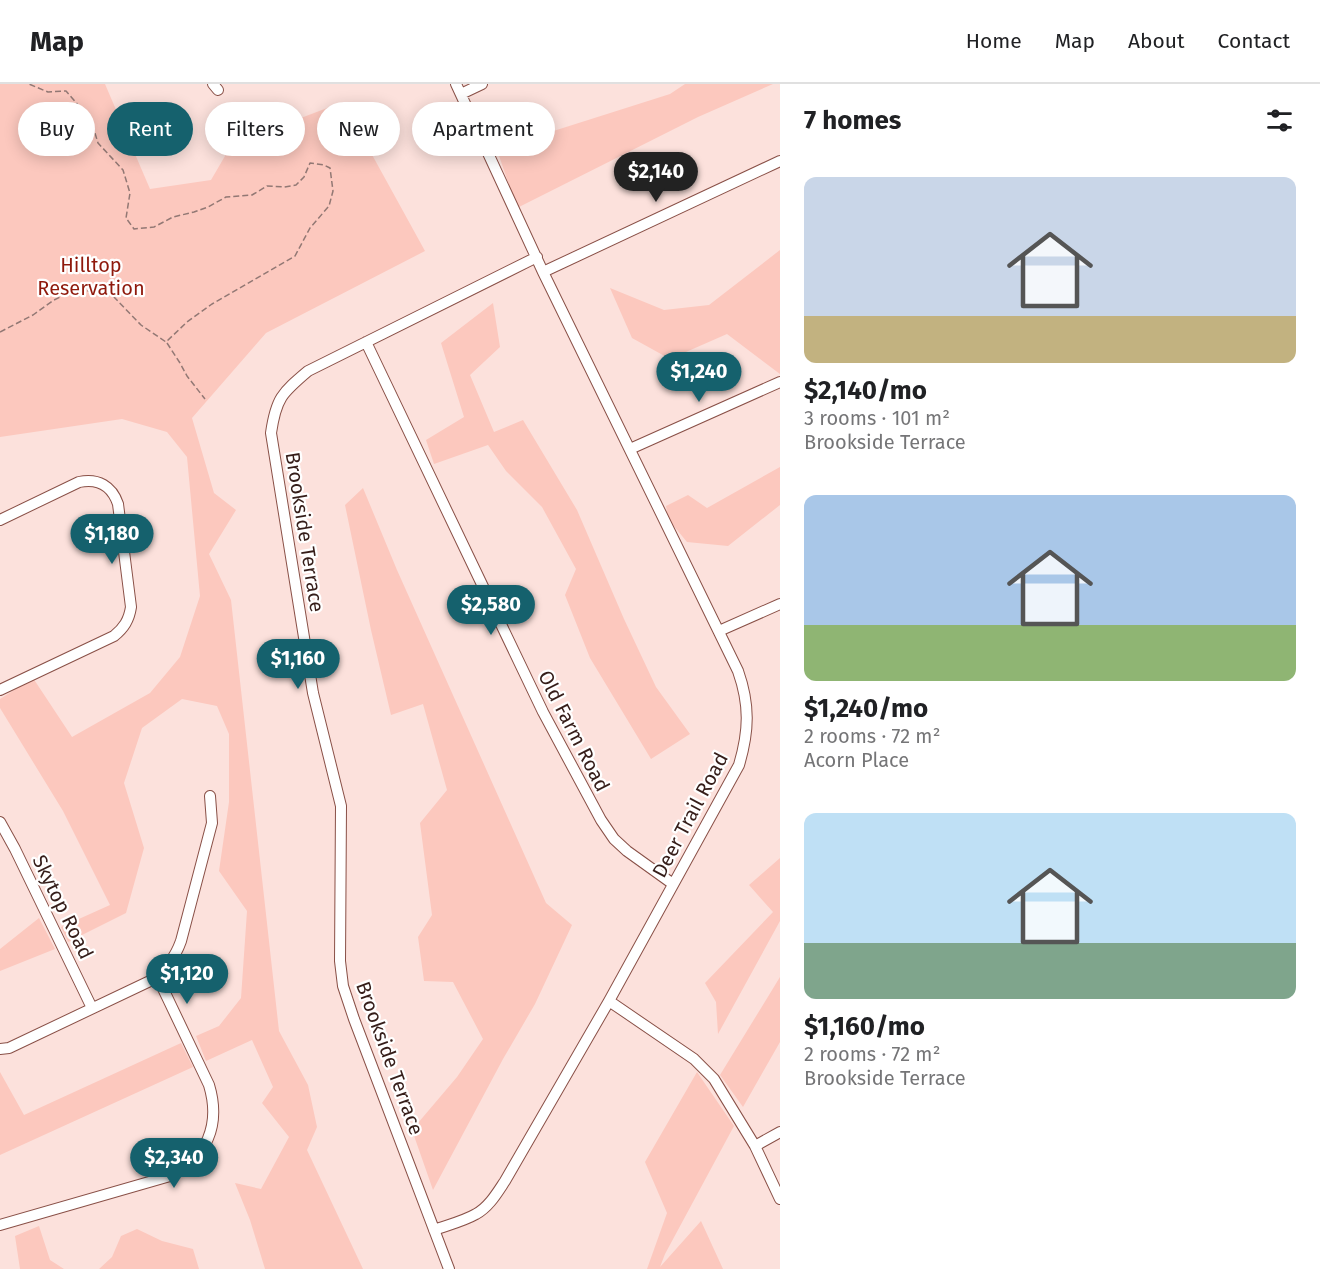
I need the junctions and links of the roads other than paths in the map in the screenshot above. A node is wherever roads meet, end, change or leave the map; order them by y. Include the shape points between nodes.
1 (482, 84) edge
2 (458, 89) edge
3 (780, 161) edge
4 (537, 257) junction
5 (543, 272) junction
6 (366, 342) junction
7 (780, 382) edge
8 (630, 449) junction
9 (0, 520) edge
10 (780, 604) edge
11 (719, 631) junction
12 (0, 690) edge
13 (210, 796) dead end
14 (0, 822) edge
15 (673, 884) junction
16 (157, 976) junction
17 (609, 1001) junction
18 (92, 1008) junction
19 (0, 1049) edge
20 (780, 1132) edge
21 (755, 1146) junction
22 (780, 1199) edge
23 (0, 1225) edge
24 (434, 1230) junction
25 (449, 1269) edge

1 - 2 street
2 - 4 street
3 - 5 street
4 - 5 street, Deer Trail Road
4 - 6 street, Brookside Terrace
5 - 8 street, Deer Trail Road
6 - 15 street, Old Farm Road via 543,712 601,820 627,851
6 - 24 street, Brookside Terrace via 308,371 292,384 280,398 271,433 313,693 341,806 343,986
7 - 8 street
8 - 11 street, Deer Trail Road
9 - 12 street via 79,482 92,480 103,484 113,492 118,504 130,602 129,618 114,636
10 - 11 street
11 - 15 street, Deer Trail Road via 743,684 747,736 739,765
13 - 16 street via 212,824 181,941 170,964
14 - 18 street, Skytop Road
15 - 17 street, Deer Trail Road
16 - 18 street
16 - 23 street via 212,1095 214,1115 206,1144 194,1160 170,1176
17 - 21 street via 694,1059 714,1079
17 - 24 street, Deer Trail Road via 494,1198 475,1215
18 - 19 street
20 - 21 street
21 - 22 street
24 - 25 street, Brookside Terrace

